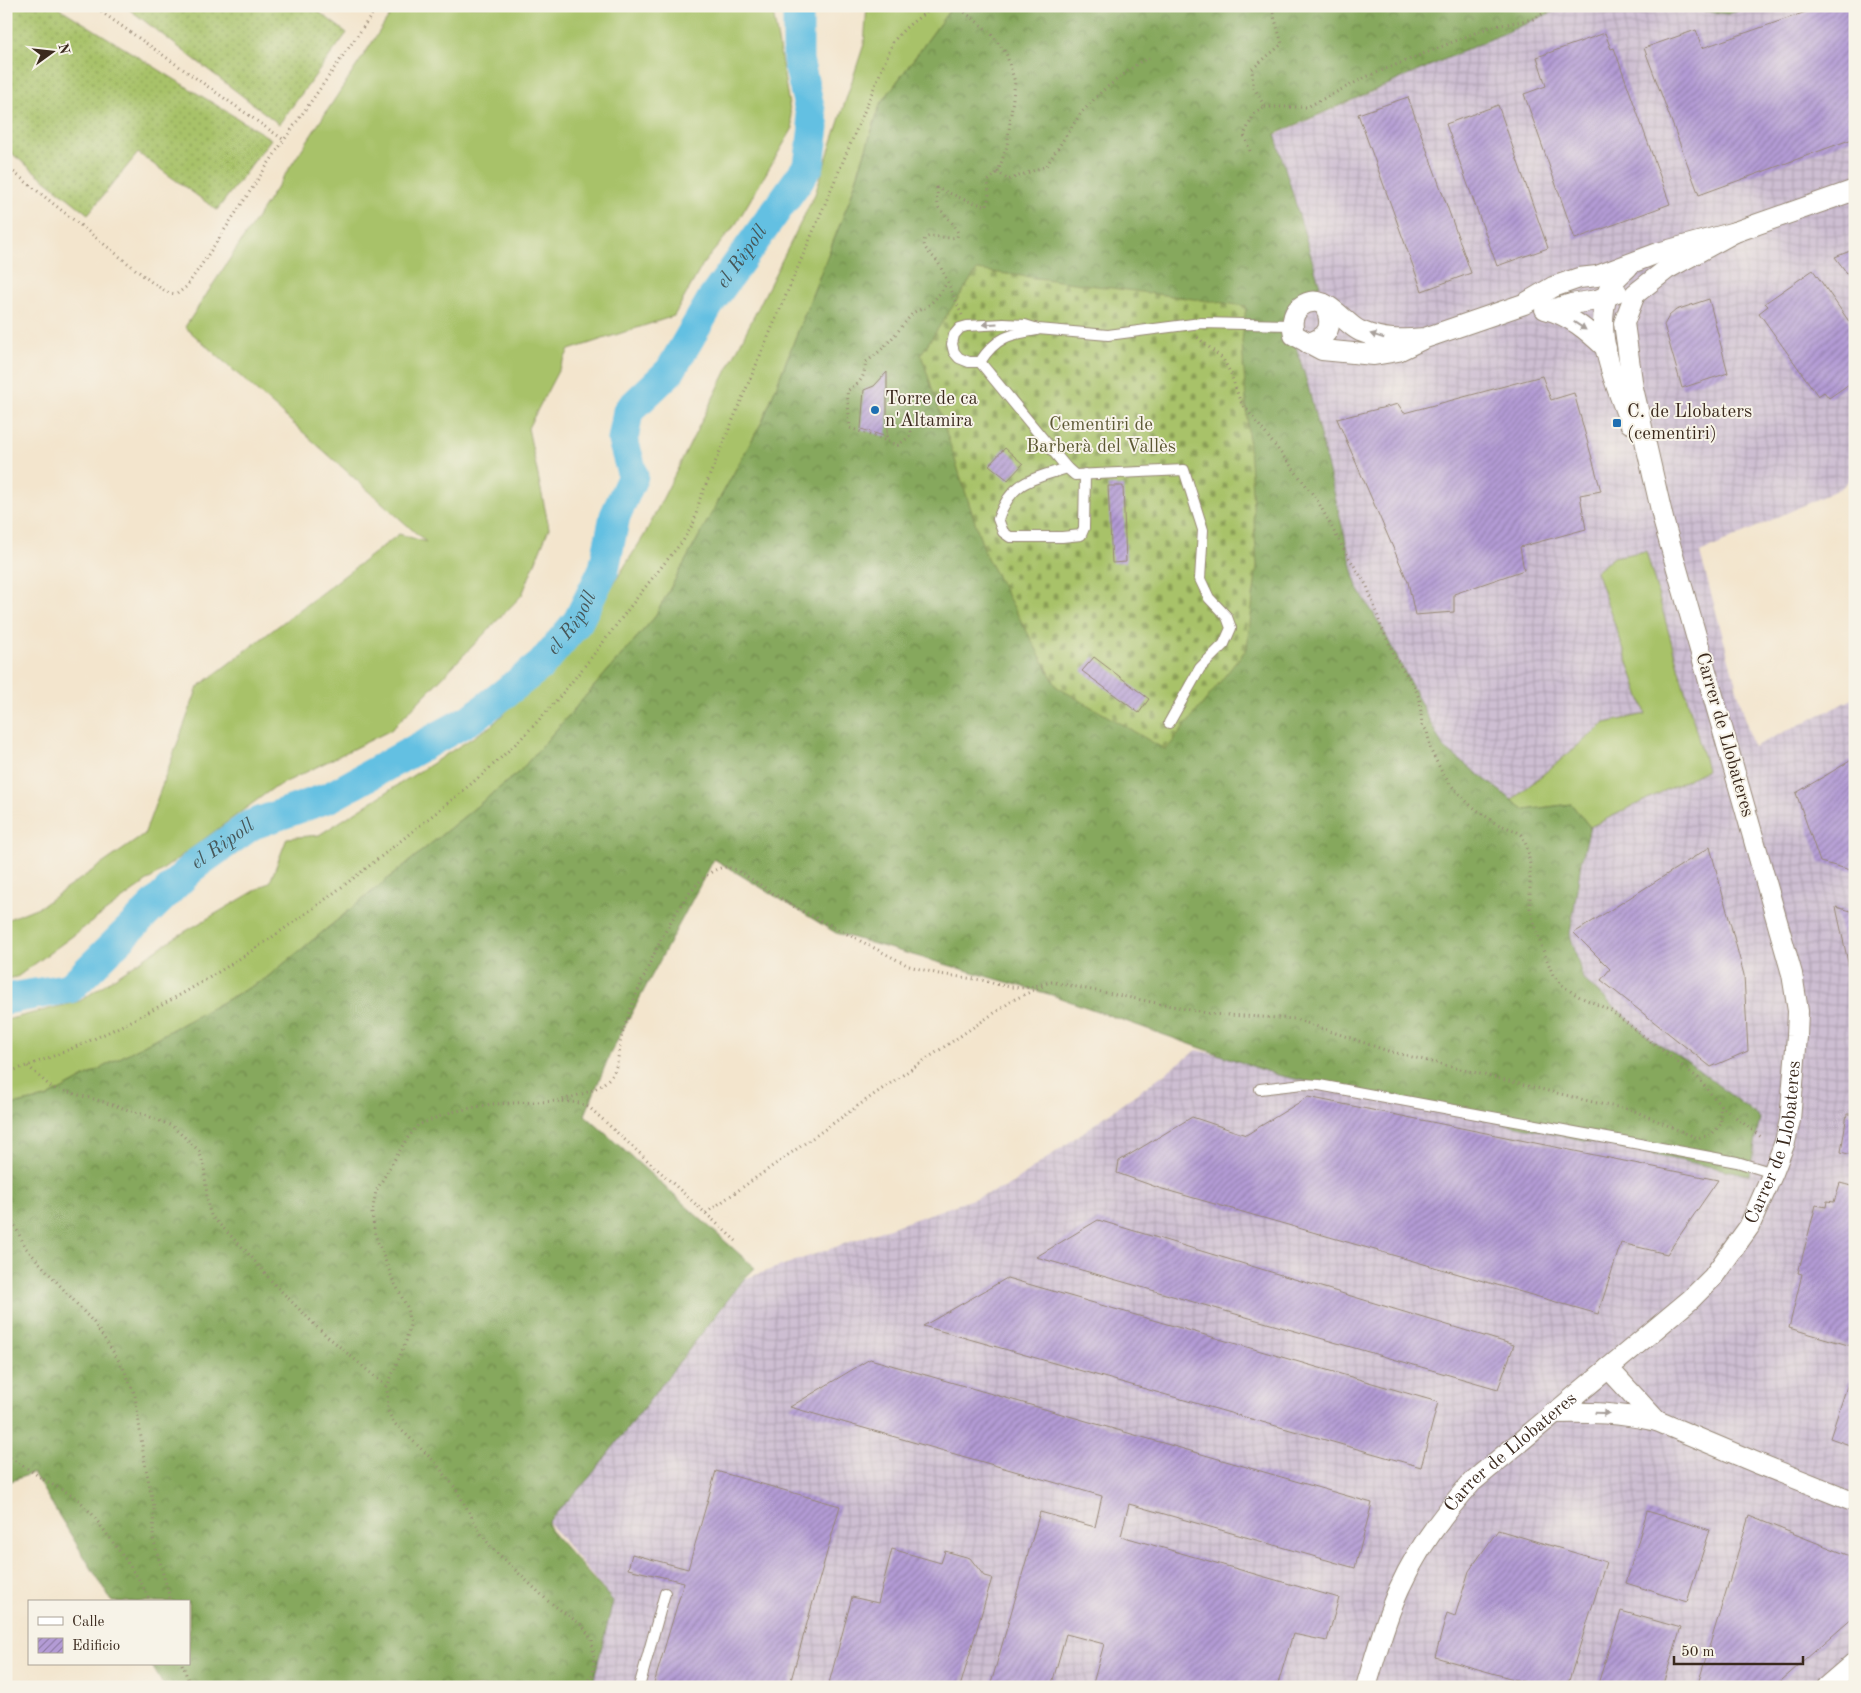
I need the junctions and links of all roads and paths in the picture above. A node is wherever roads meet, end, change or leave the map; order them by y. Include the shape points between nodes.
1 (93, 6) edge
2 (378, 6) edge
3 (937, 6) edge
4 (957, 6) edge
5 (1268, 6) edge
6 (1557, 6) edge
7 (1153, 58) dead end
8 (1264, 107) junction
9 (284, 140) junction
10 (1250, 151) dead end
11 (6, 166) edge
12 (998, 172) junction
13 (1855, 190) edge
14 (1735, 232) junction
15 (1684, 260) junction
16 (947, 283) junction
17 (1607, 288) junction
18 (1324, 304) junction
19 (1524, 304) junction
20 (1550, 310) junction
21 (1614, 320) junction
22 (1182, 325) junction
23 (1292, 325) junction
24 (967, 326) junction
25 (1038, 329) junction
26 (1425, 338) junction
27 (1308, 343) junction
28 (1606, 348) junction
29 (980, 362) junction
30 (912, 426) dead end
31 (1649, 463) junction
32 (1067, 468) junction
33 (1085, 474) junction
34 (1169, 723) dead end
35 (1052, 982) junction
36 (28, 1066) junction
37 (6, 1073) edge
38 (1260, 1089) dead end
39 (558, 1101) junction
40 (1720, 1105) junction
41 (1761, 1137) dead end
42 (1773, 1173) junction
43 (6, 1208) edge
44 (706, 1213) junction
45 (736, 1241) dead end
46 (1608, 1368) junction
47 (387, 1386) junction
48 (1553, 1413) junction
49 (1657, 1421) junction
50 (6, 1455) edge
51 (1855, 1502) edge
52 (665, 1593) dead end
53 (150, 1600) edge
54 (170, 1600) edge
55 (1855, 1662) edge
56 (183, 1666) edge
57 (191, 1687) edge
58 (582, 1687) edge
59 (639, 1687) edge
60 (1366, 1687) edge
61 (1826, 1687) edge

1 - 9 path
2 - 9 path
3 - 36 path via 901,31 893,42 700,499 694,522 683,541 560,697 473,782 301,917 177,998
4 - 12 path via 990,32 1006,53 1015,82 1007,146
5 - 8 path via 1272,9 1282,44 1252,70 1253,86
6 - 8 path via 1533,19 1481,30 1366,77 1307,106
7 - 12 path via 1141,61 1102,91 1081,113 1046,166 1008,180
8 - 10 path via 1254,114 1244,135
9 - 11 path via 200,267 177,294 154,284
12 - 16 path via 988,181 987,206 937,188 938,207 954,225 957,237 929,236 923,243 937,261
13 - 14 street
14 - 15 street
14 - 17 street via 1658,253 1630,265
15 - 17 street via 1656,266 1640,274 1620,291
15 - 21 street via 1635,294
16 - 24 path
16 - 30 path via 932,303 914,312 895,336 866,362 864,376 847,391 850,428 898,445 910,436
17 - 19 street via 1579,278 1553,287
17 - 20 street via 1597,300
17 - 21 street
18 - 23 street via 1303,305 1293,317
26 -> 18 street via 1392,340 1358,330
18 - 27 street via 1329,314 1328,330 1320,339
19 - 20 street
19 - 26 street
20 -> 28 street via 1587,330
21 - 28 street, Carrer de Llobateres
21 - 31 street, Carrer de Llobateres
22 - 23 lane via 1234,322
22 - 25 lane via 1108,335
22 - 40 path via 1222,359 1240,401 1316,498 1367,586 1392,651 1415,688 1422,725 1443,774 1469,804 1495,823 1522,835 1530,865 1530,910 1554,975 1564,987 1610,1010 1660,1047 1698,1078
23 - 27 street via 1294,336
25 -> 24 lane via 1004,324
24 - 29 lane via 954,335 954,352 969,362
25 - 29 lane via 997,341
26 - 27 street via 1398,351 1374,355 1322,350
28 - 31 street, Carrer de Llobateres via 1635,436
29 - 32 lane
31 - 42 street, Carrer de Llobateres via 1792,974 1798,1011 1790,1120
32 - 33 lane via 1075,475
32 - 33 lane via 1020,484 1004,502 998,519 1003,532 1010,537 1081,534 1084,528
33 - 34 lane via 1184,470 1203,530 1200,579 1209,598 1227,617 1231,628 1224,644 1200,668
35 - 39 path via 1024,988 909,966 828,925 727,866 716,869 698,882 652,956 622,1034 614,1073 601,1086
35 - 40 path via 1211,1014 1294,1019 1388,1051 1630,1109 1697,1138 1711,1135 1721,1124
35 - 44 path via 1015,999
36 - 37 path
36 - 47 path via 52,1088 172,1126 199,1151 211,1216 319,1329
38 - 42 lane via 1319,1085 1728,1161
39 - 44 path via 580,1103 590,1108
39 - 47 path via 491,1104 451,1112 418,1125 406,1140 376,1191 372,1214 375,1235 407,1307 410,1325
40 - 41 path
42 - 46 street, Carrer de Llobateres via 1749,1227 1713,1277
43 - 54 path via 26,1248 94,1323 123,1367 136,1395 154,1507 153,1538
44 - 45 path
46 - 48 street, Carrer de Llobateres
46 - 49 street
47 - 58 path via 388,1411 394,1423 434,1461 456,1489 491,1547 548,1601 583,1626 592,1640 594,1657 593,1674
48 -> 49 street via 1626,1414
48 - 60 street, Carrer de Llobateres via 1472,1482 1452,1504 1399,1588
49 - 51 street
50 - 53 path via 76,1497 118,1549
52 - 59 lane
55 - 61 street
56 - 57 path

